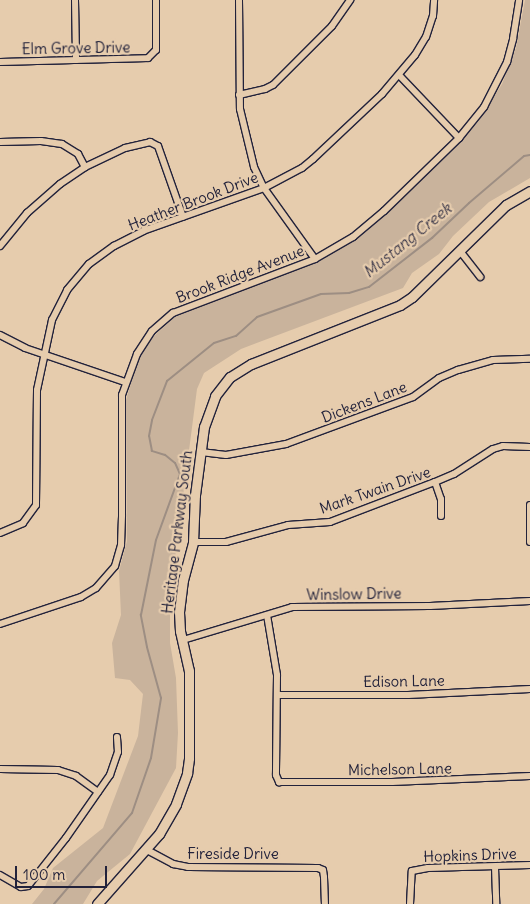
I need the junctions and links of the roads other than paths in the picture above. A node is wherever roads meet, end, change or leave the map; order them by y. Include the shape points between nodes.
1 (76, 0) edge
2 (156, 0) edge
3 (239, 0) edge
4 (350, 0) edge
5 (434, 0) edge
6 (519, 0) edge
7 (76, 60) junction
8 (0, 62) edge
9 (399, 76) junction
10 (239, 94) junction
11 (459, 138) junction
12 (0, 142) edge
13 (85, 166) junction
14 (264, 188) junction
15 (530, 191) edge
16 (183, 217) junction
17 (2, 238) edge
18 (0, 246) edge
19 (460, 251) junction
20 (315, 259) junction
21 (480, 277) dead end
22 (0, 335) edge
23 (46, 355) junction
24 (530, 359) edge
25 (125, 382) junction
26 (530, 447) edge
27 (201, 452) junction
28 (435, 482) junction
29 (530, 505) edge
30 (441, 516) dead end
31 (0, 533) edge
32 (193, 542) junction
33 (530, 542) edge
34 (530, 601) edge
35 (267, 615) junction
36 (0, 624) edge
37 (183, 640) junction
38 (530, 689) edge
39 (278, 695) junction
40 (117, 737) dead end
41 (0, 769) edge
42 (530, 776) edge
43 (98, 792) junction
44 (147, 850) junction
45 (530, 864) edge
46 (495, 867) junction
47 (0, 875) edge
48 (96, 904) edge
49 (325, 904) edge
50 (410, 904) edge
51 (496, 904) edge

1 - 7 street
2 - 7 street, Elm Grove Drive via 156,50 152,57
3 - 10 street
4 - 10 street via 332,26 272,85
5 - 9 street, Heather Brook Drive via 426,37
6 - 11 street, Brook Ridge Avenue via 507,62 484,107
7 - 8 street, Elm Grove Drive
9 - 11 street
9 - 14 street, Heather Brook Drive via 313,159
10 - 14 street via 246,140
11 - 20 street, Brook Ridge Avenue via 378,216 353,237
12 - 13 street via 62,144 78,154
13 - 16 street via 125,148 150,142 156,144
13 - 17 street via 48,193
14 - 16 street, Heather Brook Drive
14 - 20 street
15 - 19 street, Heritage Parkway South via 506,204
16 - 23 street, Heather Brook Drive via 143,231 89,264 67,290 52,320
17 - 18 street
19 - 21 street
19 - 27 street, Heritage Parkway South via 400,305 268,356 236,373 215,396 207,416
20 - 25 street, Brook Ridge Avenue via 173,313 152,331
22 - 23 street
23 - 25 street
23 - 31 street, Heather Brook Drive via 37,390 36,505 23,523
24 - 27 street, Dickens Lane via 494,360 458,370 439,378 412,397 286,444 226,455
25 - 36 street, Brook Ridge Avenue via 122,395 120,545 115,566 96,588 80,597
26 - 28 street, Mark Twain Drive via 493,449
27 - 32 street, Heritage Parkway South
28 - 30 street via 441,499
28 - 32 street, Mark Twain Drive via 330,522 288,525 226,542
29 - 33 street
32 - 37 street, Heritage Parkway South via 179,612
34 - 35 street, Winslow Drive via 292,607
35 - 37 street, Winslow Drive
35 - 39 street
37 - 44 street, Heritage Parkway South via 189,672 187,773 167,822
38 - 39 street, Edison Lane via 408,695
39 - 42 street, Michelson Lane via 276,775 281,783
40 - 43 street via 118,752 110,775
41 - 43 street via 58,770 76,776
43 - 47 street via 28,886 21,887
44 - 48 street, Heritage Parkway South
44 - 49 street, Fireside Drive via 172,864 188,867 312,867 323,870
45 - 46 street, Hopkins Drive
46 - 50 street, Hopkins Drive via 412,871
46 - 51 street

